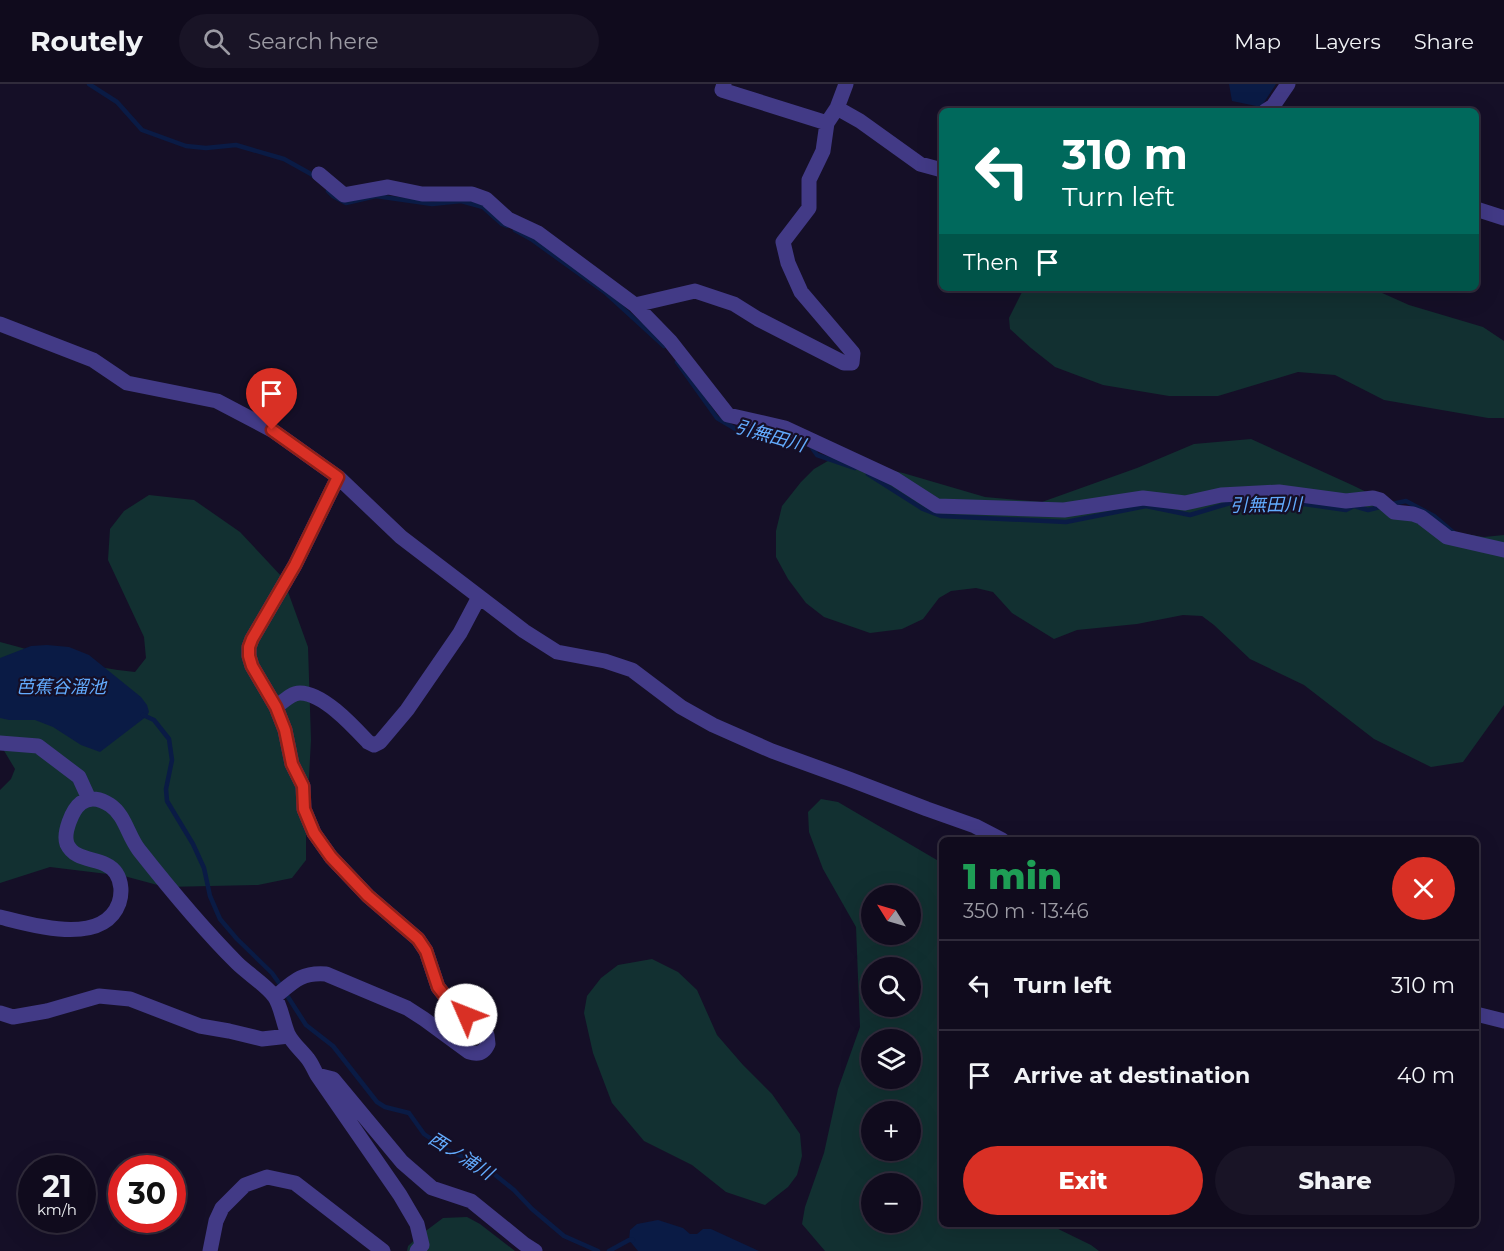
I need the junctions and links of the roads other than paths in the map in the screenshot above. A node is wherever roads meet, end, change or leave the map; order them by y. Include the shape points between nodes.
1 (724, 84) edge
2 (846, 84) edge
3 (1288, 84) edge
4 (837, 108) junction
5 (1274, 108) edge
6 (827, 123) junction
7 (939, 169) edge
8 (319, 174) dead end
9 (1479, 210) edge
10 (1504, 218) edge
11 (635, 305) junction
12 (0, 324) edge
13 (338, 477) junction
14 (1504, 550) edge
15 (479, 597) junction
16 (276, 707) junction
17 (0, 744) edge
18 (89, 799) junction
19 (996, 837) edge
20 (0, 917) edge
21 (275, 997) junction
22 (0, 1013) edge
23 (1479, 1015) edge
24 (1504, 1022) edge
25 (289, 1036) junction
26 (317, 1075) junction
27 (210, 1251) edge
28 (383, 1251) edge
29 (417, 1251) edge
30 (535, 1251) edge

1 - 6 street via 722,90
2 - 4 street
3 - 5 street
4 - 6 street
4 - 7 street via 920,164
6 - 11 street via 823,151 809,180 809,208 783,242 801,292 853,353 852,363 844,363 734,304 695,291
8 - 11 street via 344,195 388,187 422,194 472,194 486,199 508,219 538,233
9 - 10 street
11 - 14 street via 670,341 728,416 785,428 895,479 937,506 1064,510 1143,498 1185,504 1221,495 1280,492 1346,501 1373,498 1394,512 1421,517 1447,537
12 - 13 street via 93,360 127,383 217,401 272,430
13 - 15 street via 402,537
13 - 16 street via 249,647 252,666
15 - 16 street via 460,633 380,742 368,742 338,712 313,696 299,693
15 - 19 street via 557,652 632,670 681,707 713,725
16 - 21 street via 292,764 303,786 304,809 314,833 368,896 418,939 438,987 482,1029 488,1044 482,1052 469,1052 407,1008 326,974 304,975
17 - 18 street via 38,746 79,777
18 - 20 street via 74,811 67,829 67,844 80,856 104,862 117,873 121,896 110,918 97,927 76,930
18 - 21 street via 99,799 119,813 137,847 180,900 237,963
21 - 25 street
22 - 25 street via 13,1017 99,996 130,999 200,1026 262,1039
23 - 24 street
25 - 26 street
26 - 29 street via 417,1224 422,1245
26 - 30 street via 333,1079 402,1162 432,1188 471,1201
27 - 28 street via 222,1208 245,1185 267,1177 295,1183

